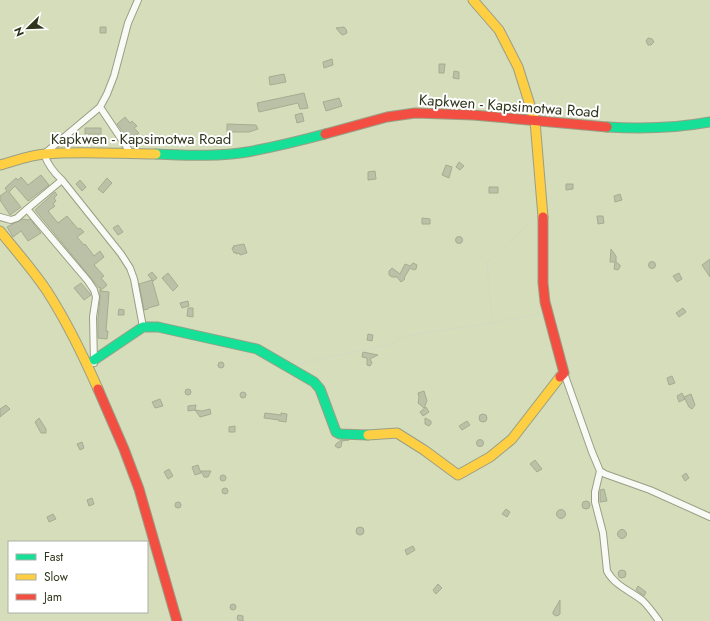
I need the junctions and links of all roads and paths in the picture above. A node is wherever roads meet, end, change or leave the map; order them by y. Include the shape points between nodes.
1 (138, 0) edge
2 (473, 0) edge
3 (100, 108) junction
4 (535, 121) junction
5 (710, 122) edge
6 (44, 154) junction
7 (132, 155) junction
8 (0, 165) edge
9 (62, 180) junction
10 (27, 209) junction
11 (0, 216) edge
12 (531, 221) dead end
13 (0, 231) edge
14 (541, 314) dead end
15 (492, 323) junction
16 (143, 327) junction
17 (94, 360) junction
18 (287, 366) junction
19 (90, 372) junction
20 (564, 373) junction
21 (600, 471) junction
22 (710, 517) edge
23 (177, 621) edge
24 (659, 621) edge

1 - 3 street via 128,24 108,94
2 - 4 street via 499,30 507,45 518,67
3 - 6 street
3 - 7 street
4 - 5 street, Kapkwen - Kapsimotwa Road via 630,128
4 - 7 street, Kapkwen - Kapsimotwa Road via 415,113 387,117 246,152
4 - 20 street via 543,216 545,302
6 - 7 street, Kapkwen - Kapsimotwa Road
6 - 8 street, Kapkwen - Kapsimotwa Road
6 - 9 street via 51,168
9 - 10 street
9 - 16 street via 130,268
10 - 11 street via 11,220
10 - 17 street via 94,290
12 - 15 path via 487,264
13 - 19 street via 31,268 52,299
14 - 15 path
15 - 18 path via 405,336 390,344
16 - 17 street
16 - 18 street via 158,327 257,349
17 - 19 street
18 - 20 street via 309,378 320,389 336,432 374,435 396,433 458,474 490,457 512,440
19 - 23 street via 132,471
20 - 21 street
21 - 22 street
21 - 24 street via 595,502 607,571 622,588 643,601

